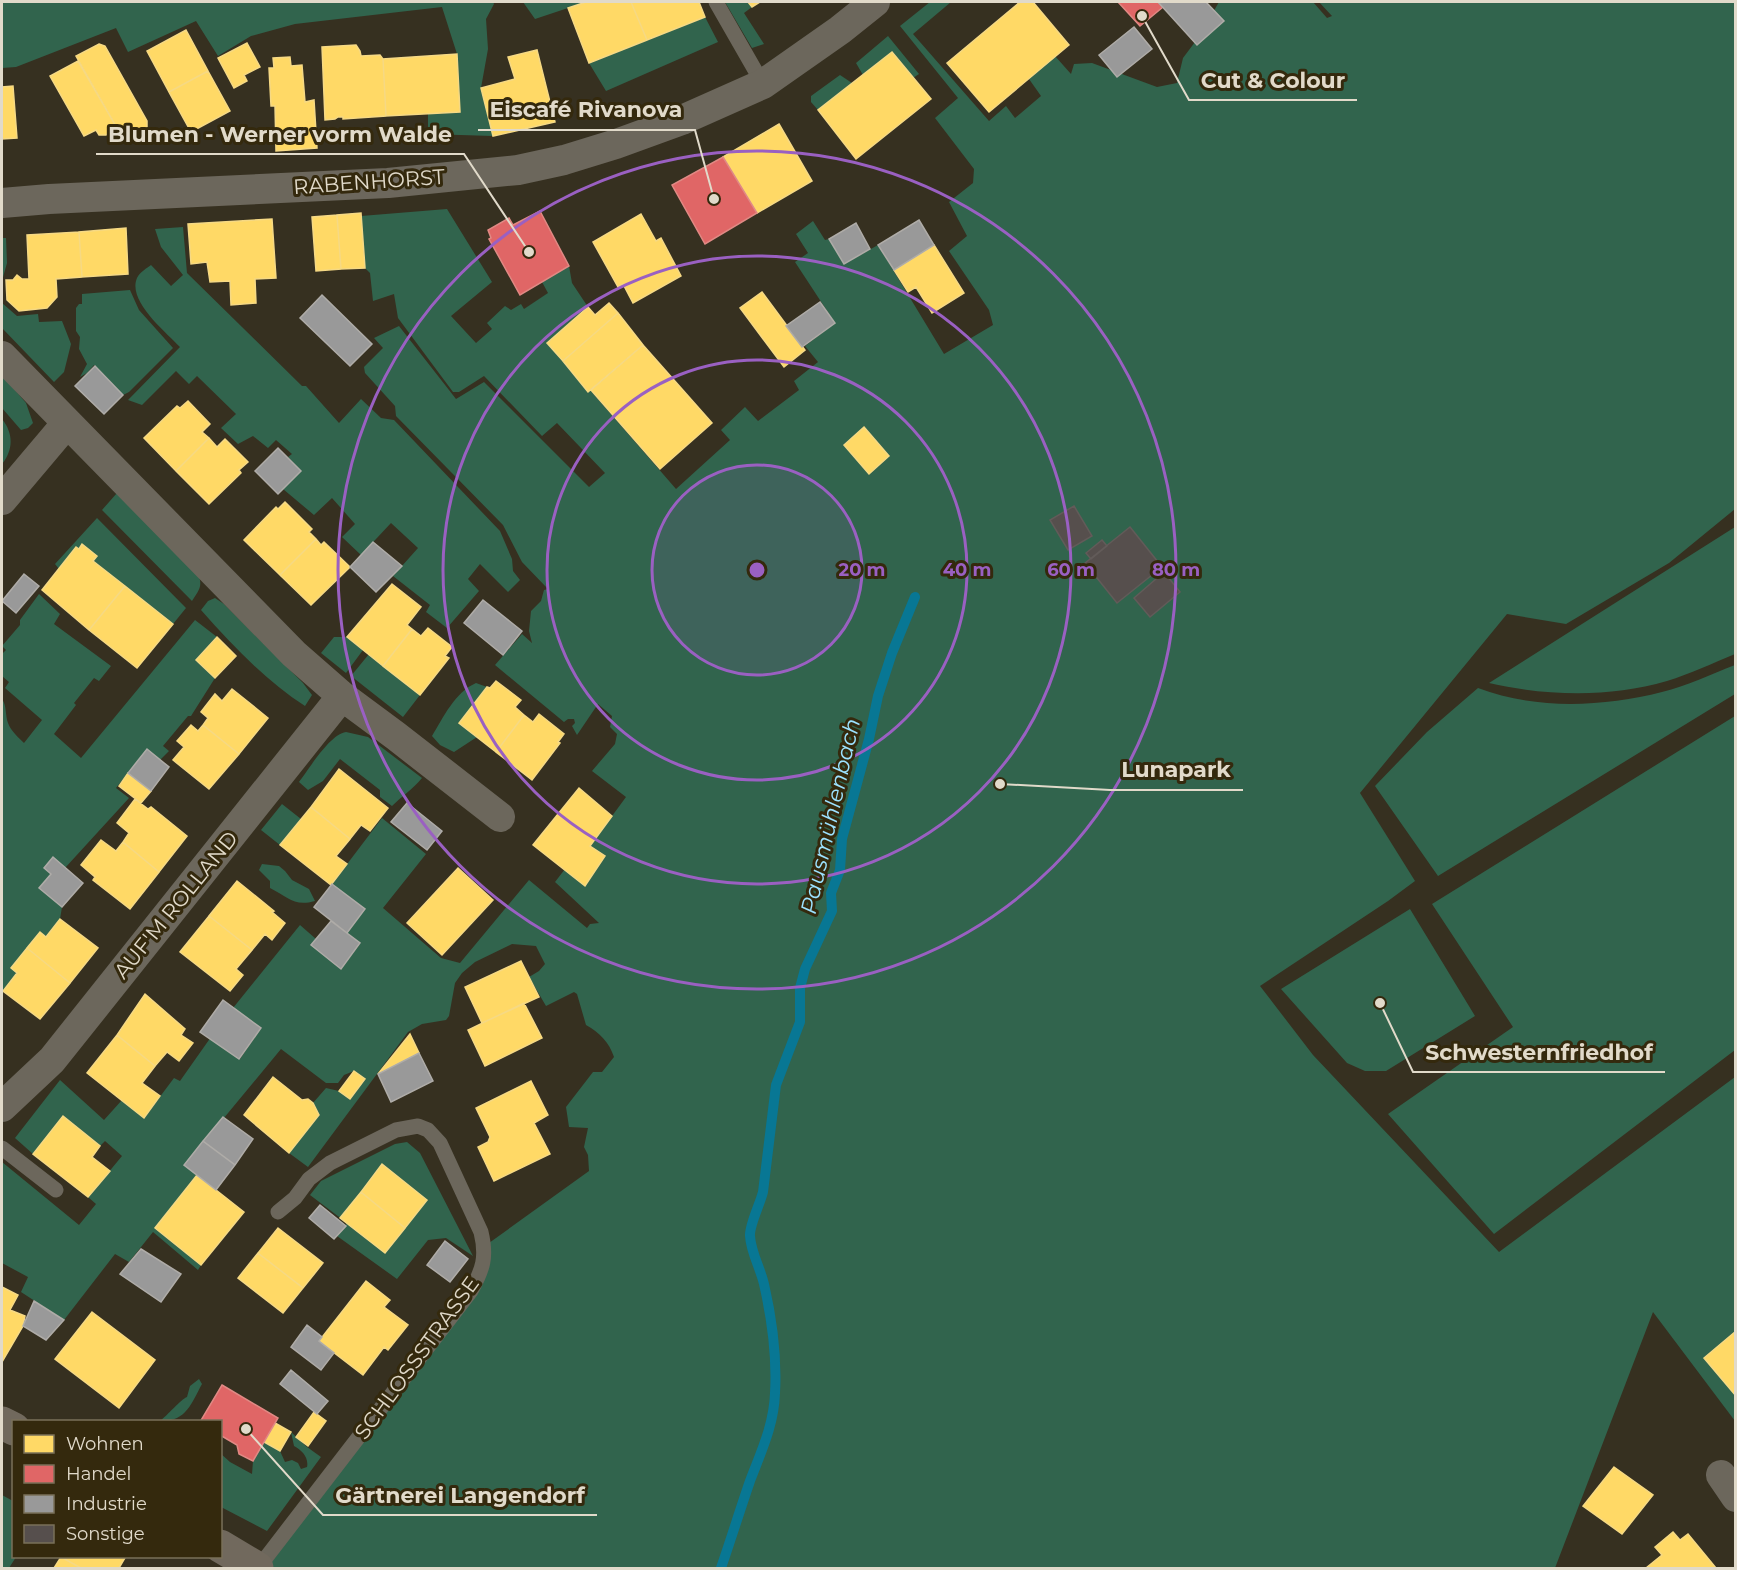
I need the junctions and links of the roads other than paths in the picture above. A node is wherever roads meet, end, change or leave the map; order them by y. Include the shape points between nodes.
1 (716, 2) edge
2 (875, 2) edge
3 (763, 84) junction
4 (2, 203) edge
5 (2, 356) edge
6 (67, 423) junction
7 (2, 500) edge
8 (342, 696) junction
9 (500, 817) dead end
10 (2, 1107) edge
11 (2, 1148) edge
12 (56, 1190) dead end
13 (278, 1212) dead end
14 (222, 1547) edge
15 (258, 1569) edge

1 - 3 lane
2 - 3 street, RABENHORST
3 - 4 street, RABENHORST via 616,144 518,170 388,183
5 - 6 street
6 - 7 street
6 - 8 street via 267,628
8 - 9 street
8 - 10 street, AUF'M ROLLAND via 52,1060
11 - 12 lane
13 - 15 lane, SCHLOSSSTRASSE via 330,1163 396,1130 418,1126 440,1143 485,1248 480,1275 471,1291
14 - 15 street, SCHLOSSSTRASSE

